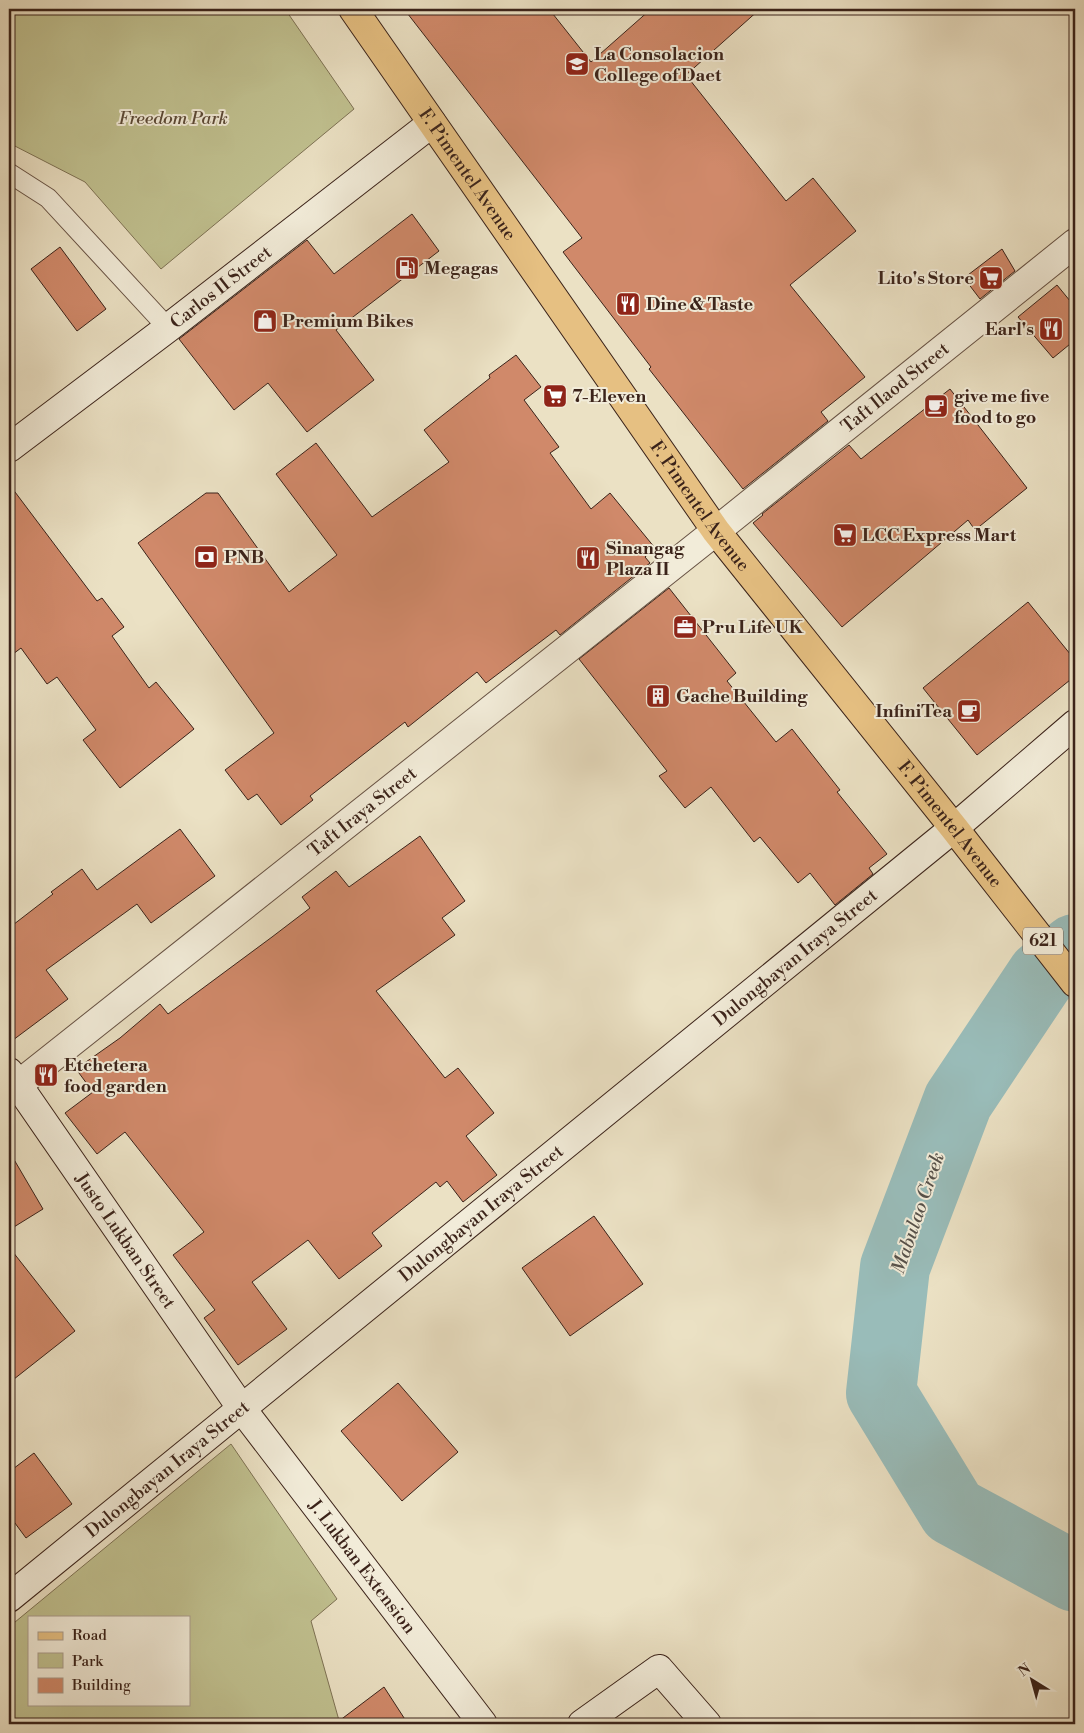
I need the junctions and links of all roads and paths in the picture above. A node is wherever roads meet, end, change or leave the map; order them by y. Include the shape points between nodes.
1 (353, 9) edge
2 (432, 123) junction
3 (9, 173) edge
4 (1075, 244) edge
5 (168, 328) junction
6 (9, 448) edge
7 (716, 531) junction
8 (1075, 724) edge
9 (954, 828) junction
10 (1071, 977) edge
11 (12, 1083) edge
12 (242, 1408) junction
13 (9, 1598) edge
14 (483, 1724) edge
15 (582, 1724) edge
16 (707, 1724) edge

1 - 2 main road, F. Pimentel Avenue
2 - 5 street, Carlos II Street
2 - 7 main road, F. Pimentel Avenue
3 - 5 lane via 48,198
4 - 7 street, Taft Ilaod Street
5 - 6 street, Carlos II Street
7 - 9 main road, F. Pimentel Avenue
7 - 11 street, Taft Iraya Street
8 - 9 street, Dulongbayan Iraya Street
9 - 10 main road, F. Pimentel Avenue / 621
9 - 12 street, Dulongbayan Iraya Street
11 - 12 street, Justo Lukban Street
12 - 13 street, Dulongbayan Iraya Street
12 - 14 street, J. Lukban Extension
15 - 16 street via 659,1669

